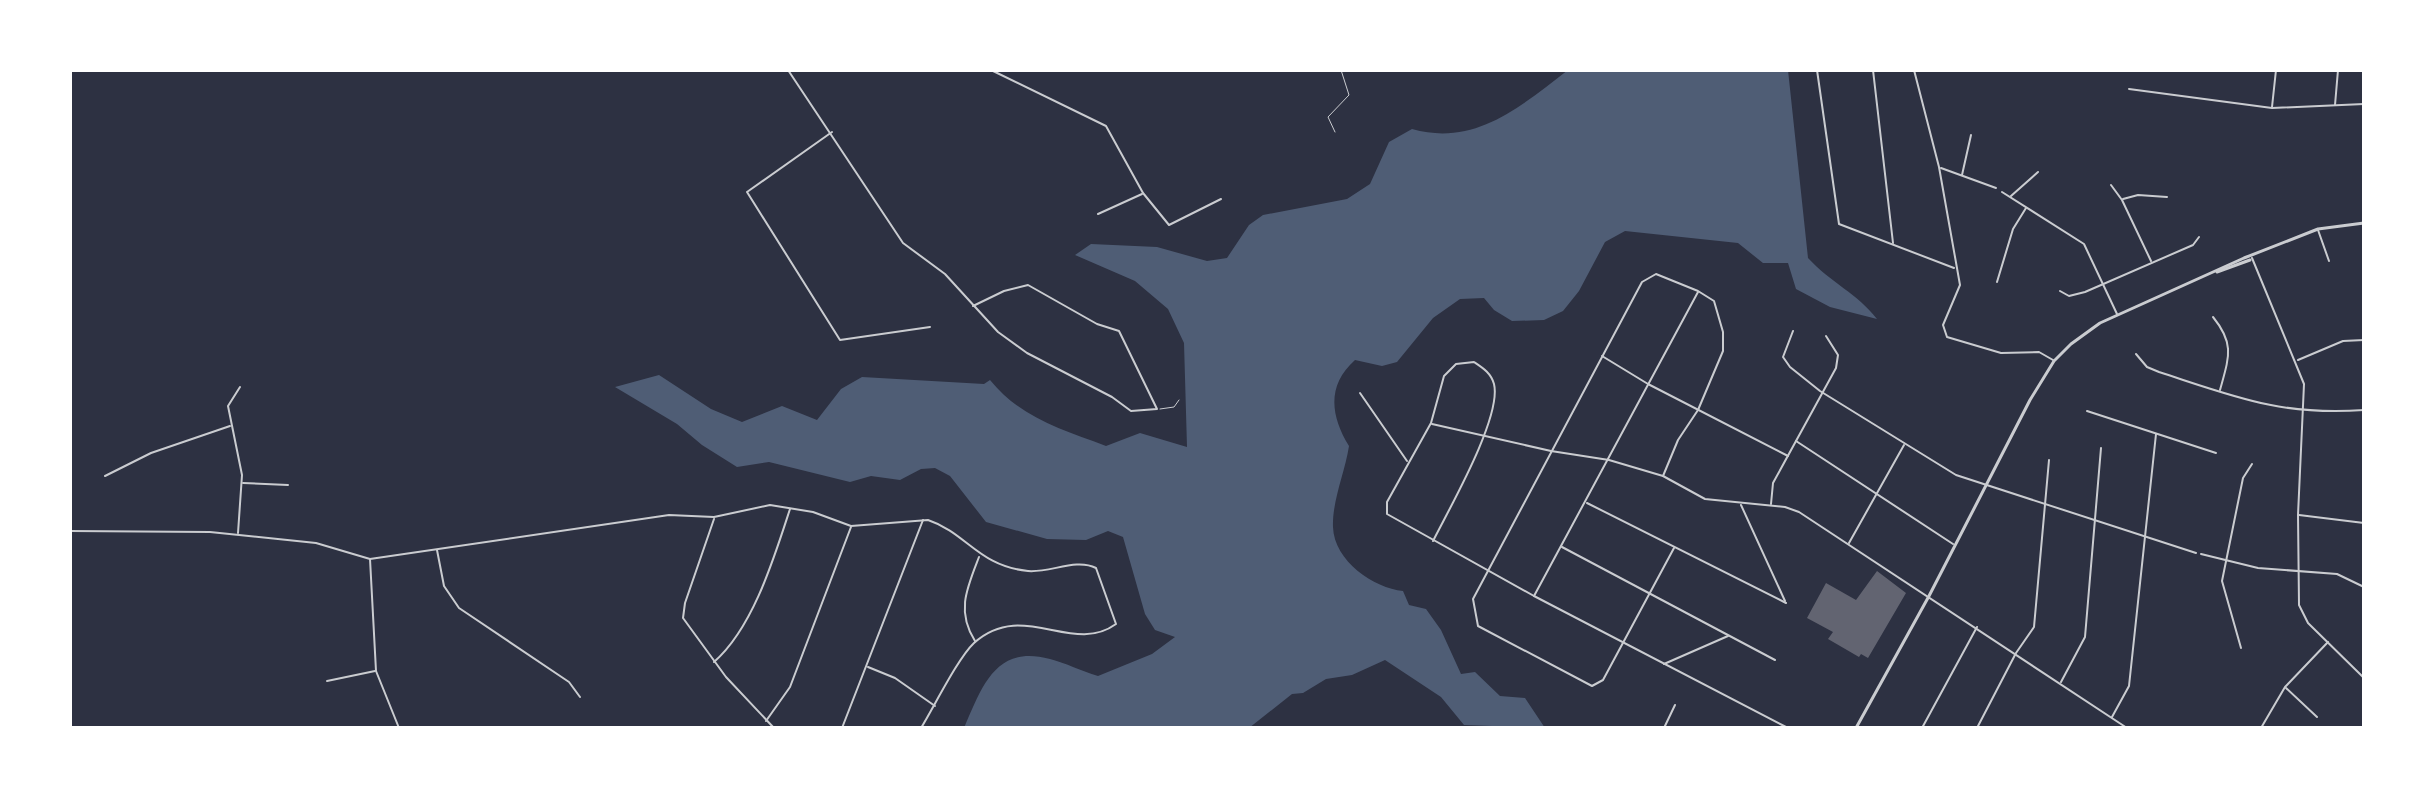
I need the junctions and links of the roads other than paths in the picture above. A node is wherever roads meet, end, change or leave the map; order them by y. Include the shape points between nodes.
1 (788, 70) edge
2 (991, 70) edge
3 (1341, 70) edge
4 (1817, 70) edge
5 (1873, 70) edge
6 (1914, 70) edge
7 (2276, 70) edge
8 (2338, 70) edge
9 (2129, 89) dead end
10 (2364, 104) edge
11 (2335, 106) junction
12 (2272, 108) junction
13 (832, 132) junction
14 (1335, 132) dead end
15 (1971, 135) dead end
16 (1939, 167) junction
17 (2038, 172) dead end
18 (1962, 176) junction
19 (2111, 185) dead end
20 (1996, 188) dead end
21 (2002, 192) dead end
22 (1143, 193) junction
23 (2010, 196) junction
24 (2167, 197) dead end
25 (1221, 199) dead end
26 (2122, 200) junction
27 (2027, 207) junction
28 (1098, 214) dead end
29 (2364, 223) edge
30 (2318, 229) junction
31 (2199, 237) dead end
32 (1893, 243) junction
33 (2252, 258) junction
34 (2329, 261) dead end
35 (2151, 262) junction
36 (1954, 268) junction
37 (1997, 282) dead end
38 (2104, 282) junction
39 (1698, 291) junction
40 (2060, 291) dead end
41 (973, 306) junction
42 (2117, 315) junction
43 (2213, 317) dead end
44 (930, 327) dead end
45 (1793, 331) dead end
46 (1826, 336) dead end
47 (2364, 340) edge
48 (2136, 354) dead end
49 (1601, 355) junction
50 (2297, 360) junction
51 (2054, 361) junction
52 (1648, 384) junction
53 (240, 387) dead end
54 (1820, 391) junction
55 (2220, 391) junction
56 (1360, 393) dead end
57 (1179, 400) dead end
58 (1157, 409) junction
59 (1698, 410) junction
60 (2364, 410) edge
61 (2087, 411) dead end
62 (2302, 412) junction
63 (1431, 423) junction
64 (231, 426) junction
65 (2156, 434) junction
66 (1485, 435) junction
67 (1796, 441) junction
68 (1904, 444) junction
69 (2101, 448) dead end
70 (1551, 451) junction
71 (2216, 453) dead end
72 (1788, 456) junction
73 (1607, 460) junction
74 (2049, 460) dead end
75 (1408, 463) junction
76 (2252, 464) dead end
77 (105, 476) dead end
78 (1663, 476) junction
79 (242, 483) junction
80 (288, 485) dead end
81 (1986, 486) junction
82 (1876, 496) junction
83 (1584, 502) junction
84 (1741, 503) junction
85 (1772, 505) junction
86 (2045, 505) junction
87 (790, 508) junction
88 (2298, 515) junction
89 (714, 517) junction
90 (2096, 518) junction
91 (923, 519) junction
92 (2364, 523) edge
93 (851, 526) junction
94 (70, 531) edge
95 (238, 534) junction
96 (2145, 536) junction
97 (1433, 541) junction
98 (1849, 543) junction
99 (1954, 545) junction
100 (1561, 547) junction
101 (1674, 548) junction
102 (436, 550) junction
103 (2196, 553) dead end
104 (2201, 554) dead end
105 (980, 556) junction
106 (370, 559) junction
107 (2226, 561) junction
108 (2297, 569) junction
109 (1488, 571) junction
110 (2364, 587) edge
111 (1649, 592) junction
112 (1534, 596) junction
113 (1929, 596) junction
114 (1977, 627) junction
115 (1729, 635) junction
116 (2329, 641) junction
117 (976, 642) junction
118 (1623, 642) junction
119 (2241, 648) dead end
120 (2016, 653) junction
121 (1775, 660) dead end
122 (714, 662) junction
123 (1664, 665) junction
124 (867, 667) junction
125 (376, 671) junction
126 (2364, 678) edge
127 (327, 681) dead end
128 (2061, 683) junction
129 (2285, 687) junction
130 (580, 697) dead end
131 (1675, 705) dead end
132 (935, 706) junction
133 (2317, 717) dead end
134 (2112, 718) junction
135 (766, 721) junction
136 (1666, 727) edge
137 (399, 728) edge
138 (774, 728) edge
139 (842, 728) edge
140 (921, 728) edge
141 (1788, 728) edge
142 (1856, 728) edge
143 (1922, 728) edge
144 (1977, 728) edge
145 (2127, 728) edge
146 (2261, 728) edge

1 - 13 street
2 - 22 street via 1106,126
3 - 14 lane via 1349,95 1328,117
4 - 32 street via 1839,224
5 - 32 street
6 - 16 street
7 - 12 street
8 - 11 street
9 - 12 street
10 - 11 street
11 - 12 street
13 - 41 street via 903,243 945,274
13 - 44 street via 747,192 840,340
15 - 18 street
16 - 18 street
16 - 36 street
17 - 23 street
18 - 20 street
19 - 26 street
21 - 23 street
22 - 25 street via 1169,225
22 - 28 street
23 - 27 street
24 - 26 street
26 - 35 street
27 - 37 street via 2013,229
27 - 38 street via 2084,244
29 - 30 street
30 - 33 street
30 - 34 street
31 - 35 street via 2193,245
32 - 36 street
33 - 42 street
33 - 50 street
35 - 38 street
36 - 51 street via 1960,285 1943,325 1947,337 2001,353 2039,352
38 - 40 street via 2069,296
38 - 42 street
39 - 49 street via 1656,274 1642,282
39 - 52 street
39 - 59 street via 1714,301 1723,351
41 - 58 street via 998,332 1058,371 1131,411
41 - 58 street via 1028,285 1119,331
42 - 51 street via 2089,329
43 - 55 street via 2229,345
45 - 54 street via 1783,357
46 - 54 street via 1838,355 1836,368
47 - 50 street via 2343,341
48 - 55 street via 2147,367
49 - 52 street
49 - 70 street
50 - 62 street via 2304,384
51 - 81 street
52 - 59 street
52 - 73 street
53 - 64 street via 228,406
54 - 67 street
54 - 68 street
55 - 62 street
56 - 75 street
57 - 58 lane via 1174,407
59 - 72 street
59 - 78 street
60 - 62 street
61 - 65 street
62 - 88 street
63 - 66 street
63 - 66 street via 1444,376 1456,364 1474,362 1491,374 1495,389
63 - 75 street
64 - 77 street via 151,453
64 - 79 street via 241,456
65 - 71 street
65 - 96 street
66 - 70 street
66 - 97 street
67 - 72 street
67 - 82 street
68 - 81 street
68 - 82 street
69 - 90 street
70 - 73 street
70 - 109 street
72 - 85 street via 1773,483
73 - 78 street
73 - 83 street
74 - 86 street
75 - 97 street via 1385,510
76 - 107 street via 2243,478
78 - 84 street via 1705,499
79 - 80 street
79 - 95 street
81 - 86 street
81 - 99 street
82 - 98 street
82 - 99 street
83 - 100 street
83 - 101 street
84 - 85 street
84 - 101 street via 1786,603
85 - 98 street via 1799,512
86 - 90 street
86 - 120 street via 2034,627
87 - 89 street via 770,505
87 - 93 street
87 - 122 street via 740,635
88 - 92 street
88 - 108 street
89 - 102 street via 669,515
89 - 122 street via 683,614
90 - 96 street
90 - 128 street via 2085,637
91 - 93 street
91 - 105 street via 938,523
91 - 124 street
93 - 135 street via 790,687
94 - 95 street
95 - 106 street via 316,543
96 - 103 street
96 - 134 street via 2129,686
97 - 109 street
98 - 113 street
99 - 113 street
100 - 111 street
100 - 112 street
101 - 111 street
102 - 106 street
102 - 130 street via 444,586 459,608 572,684
104 - 107 street
105 - 117 street via 963,606
105 - 117 street via 1026,571 1093,566 1102,577 1116,624 1089,636 1017,624
106 - 125 street
107 - 108 street
107 - 119 street via 2224,592
108 - 110 street via 2337,574
108 - 116 street via 2299,605 2308,623
109 - 112 street
109 - 118 street via 1473,599 1478,626 1592,686 1603,680
111 - 115 street
111 - 118 street
112 - 118 street
113 - 114 street
113 - 142 street
114 - 120 street
114 - 143 street
115 - 121 street
115 - 123 street
116 - 126 street
116 - 129 street
117 - 132 street
118 - 123 street
120 - 128 street
120 - 144 street
122 - 135 street
123 - 141 street
124 - 132 street via 895,678
124 - 139 street
125 - 127 street
125 - 137 street
128 - 134 street
129 - 133 street
129 - 146 street
131 - 136 street
132 - 140 street
134 - 145 street
135 - 138 street

